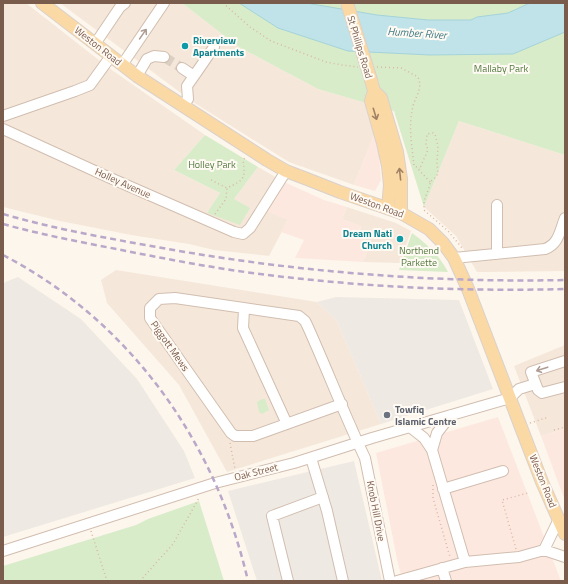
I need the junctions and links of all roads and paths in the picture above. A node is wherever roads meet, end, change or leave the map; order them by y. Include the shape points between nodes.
1 (42, 3) edge
2 (125, 3) edge
3 (164, 3) edge
4 (223, 3) edge
5 (347, 3) edge
6 (95, 44) junction
7 (214, 47) dead end
8 (111, 56) junction
9 (164, 57) dead end
10 (122, 65) junction
11 (362, 67) dead end
12 (376, 67) dead end
13 (182, 68) tunnel mouth
14 (137, 76) junction
15 (194, 76) junction
16 (372, 86) junction
17 (182, 106) junction
18 (3, 116) edge
19 (3, 129) edge
20 (252, 150) junction
21 (420, 168) junction
22 (286, 171) junction
23 (211, 180) dead end
24 (430, 182) junction
25 (227, 188) junction
26 (497, 205) dead end
27 (388, 208) junction
28 (401, 213) junction
29 (213, 216) dead end
30 (565, 218) edge
31 (463, 249) dead end
32 (497, 254) junction
33 (454, 258) junction
34 (244, 309) junction
35 (565, 362) edge
36 (535, 384) junction
37 (565, 387) edge
38 (510, 398) junction
39 (342, 404) junction
40 (451, 415) junction
41 (549, 416) dead end
42 (287, 424) junction
43 (520, 426) junction
44 (410, 427) junction
45 (565, 427) edge
46 (554, 430) dead end
47 (231, 433) junction
48 (358, 442) junction
49 (432, 450) junction
50 (311, 458) junction
51 (236, 470) dead end
52 (503, 471) dead end
53 (433, 481) dead end
54 (443, 489) junction
55 (528, 493) dead end
56 (200, 496) dead end
57 (323, 497) junction
58 (558, 519) junction
59 (88, 524) junction
60 (565, 534) edge
61 (544, 550) junction
62 (3, 551) edge
63 (513, 552) dead end
64 (565, 557) edge
65 (464, 559) junction
66 (442, 568) junction
67 (107, 581) edge
68 (140, 581) edge
69 (288, 581) edge
70 (343, 581) edge
71 (390, 581) edge
72 (397, 581) edge
73 (446, 581) edge

1 - 6 main road, Weston Road
2 - 6 street
10 -> 3 street
4 - 11 path via 250,27 271,41 326,62
5 - 16 main road, St Phillips Road, bridge
6 - 8 main road, Weston Road
7 - 15 street
8 - 10 main road, Weston Road
8 - 18 street via 90,85
9 - 14 street via 154,56 147,60
10 - 14 main road, Weston Road
12 - 21 path via 401,68 418,77 421,82 410,124 414,166
13 - 15 street
14 - 17 main road, Weston Road
15 - 17 street via 187,86 188,99
16 -> 27 main road, St Phillips Road via 371,101 388,166
28 -> 16 main road, St Phillips Road via 398,152 381,98
17 - 20 main road, Weston Road
19 - 22 street, Holley Avenue via 243,234 250,228
20 - 22 main road, Weston Road
20 - 25 path via 243,160 245,173 240,182
21 - 24 path
21 - 24 path via 428,150 427,134 433,133 438,146 438,169 436,177
22 - 27 main road, Weston Road
23 - 25 path
24 - 31 path via 424,200 424,210 448,231
25 - 29 path via 226,199
26 - 32 street
27 - 28 main road, Weston Road
28 - 33 main road, Weston Road via 429,229
30 - 32 street via 558,239 552,247
32 - 33 street
33 - 38 main road, Weston Road
34 - 39 street, Piggott Mews via 299,316 305,321
34 - 42 street via 243,328
34 - 47 street, Piggott Mews via 168,298 159,299 150,308 150,318
35 -> 36 street via 531,372
36 - 37 street via 542,393
36 - 38 street, Oak Street via 519,389
38 - 40 street, Oak Street
38 - 43 main road, Weston Road
39 - 42 street
39 - 48 street, Piggott Mews
40 - 44 street, Oak Street
40 - 49 street via 437,433
41 - 43 path
42 - 47 street via 248,437 235,436
43 - 58 main road, Weston Road
44 - 48 street, Oak Street
44 - 49 street via 424,438
45 - 46 path
47 - 51 path via 230,445
48 - 50 street, Oak Street
48 - 71 street, Knob Hill Drive via 365,458
49 - 54 street
50 - 57 street
50 - 59 street, Oak Street via 215,483
52 - 54 street
53 - 65 path via 433,498 450,556
54 - 65 street
55 - 63 path via 502,500 518,551
56 - 68 path via 173,544
57 - 69 street via 272,516
57 - 70 street
58 - 60 main road, Weston Road
58 - 61 street
59 - 62 street, Oak Street
59 - 67 path
61 - 64 street
61 - 65 street via 519,557
65 - 66 street
66 - 72 street
66 - 73 street

